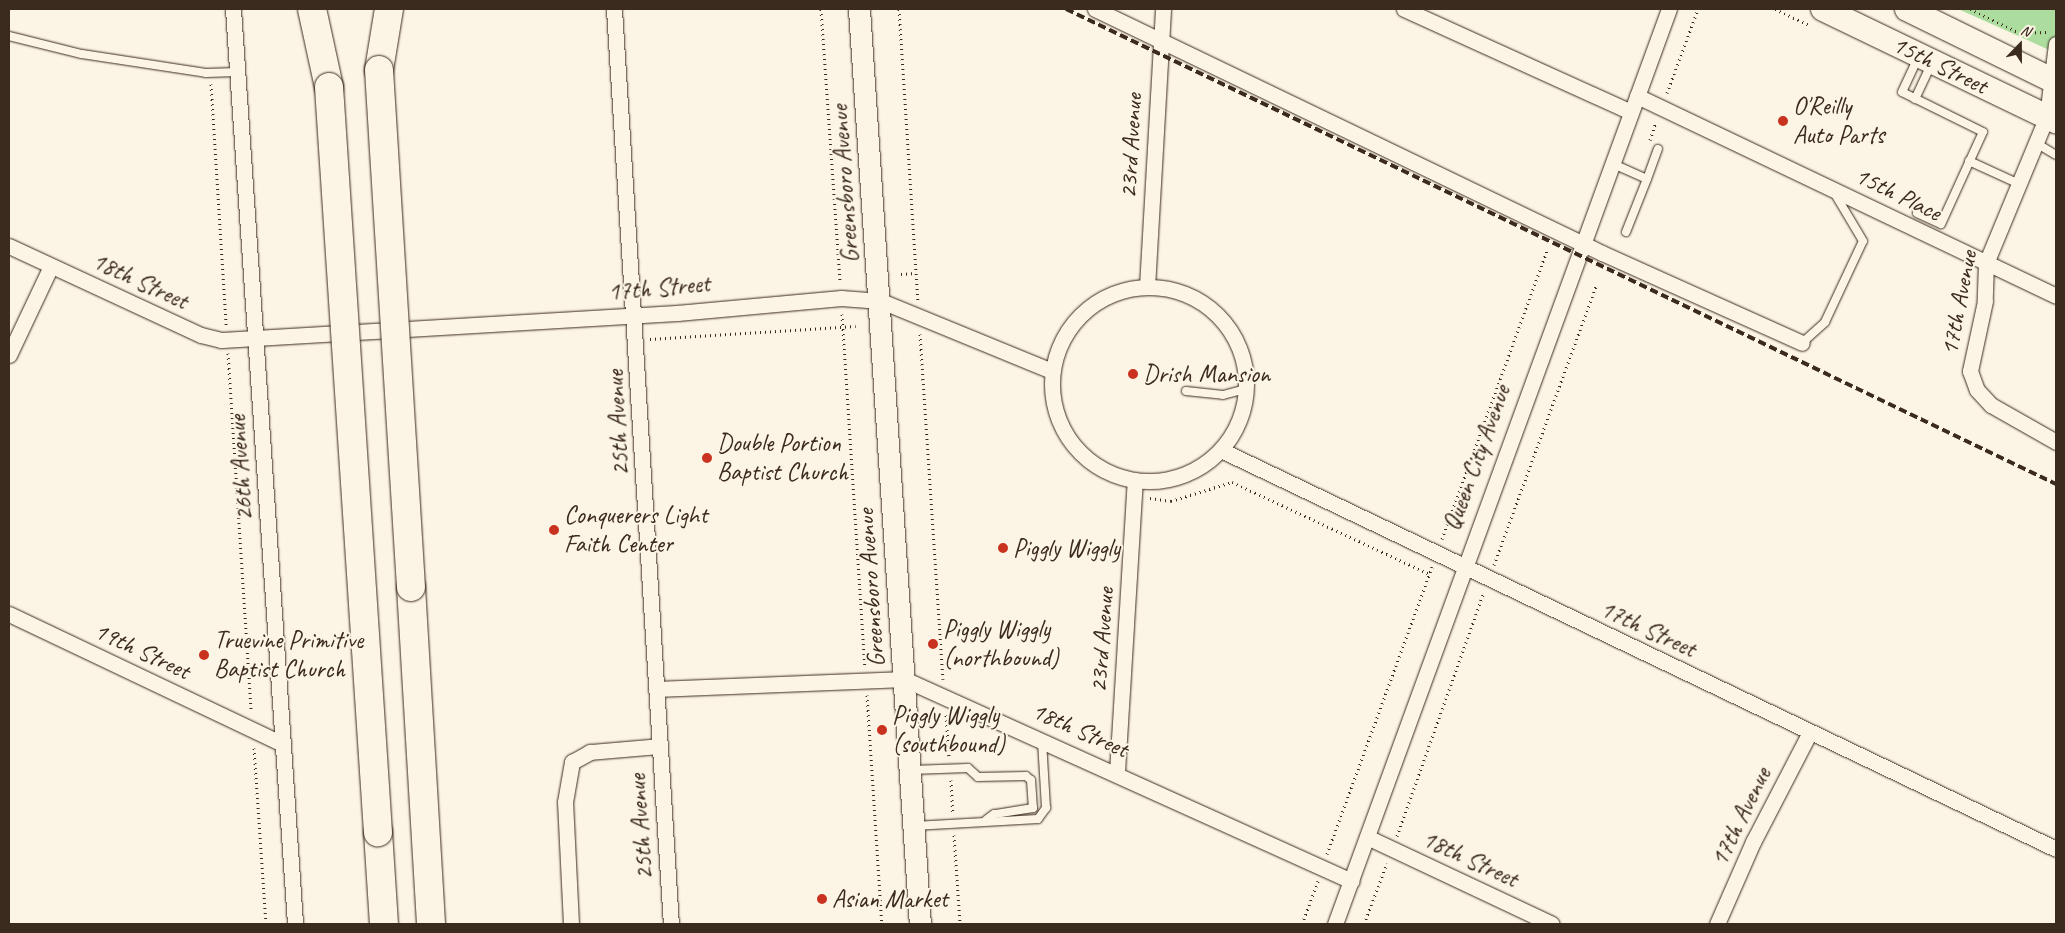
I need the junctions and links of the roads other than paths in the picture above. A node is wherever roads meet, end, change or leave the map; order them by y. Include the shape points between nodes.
1 (233, 9) edge
2 (312, 9) edge
3 (322, 9) edge
4 (374, 9) edge
5 (389, 9) edge
6 (614, 9) edge
7 (859, 9) edge
8 (1163, 9) edge
9 (1404, 9) edge
10 (1669, 9) edge
11 (1823, 9) edge
12 (1907, 9) edge
13 (1100, 10) edge
14 (9, 36) edge
15 (2053, 39) edge
16 (1160, 40) junction
17 (1926, 58) junction
18 (379, 70) junction
19 (238, 72) junction
20 (2052, 80) edge
21 (329, 87) junction
22 (1637, 96) junction
23 (1915, 99) junction
24 (1631, 112) junction
25 (2051, 118) edge
26 (2036, 144) junction
27 (1658, 149) dead end
28 (2056, 155) edge
29 (1969, 161) junction
30 (1611, 164) junction
31 (1647, 179) junction
32 (2019, 184) junction
33 (1827, 185) junction
34 (1917, 213) dead end
35 (1626, 232) dead end
36 (1580, 242) junction
37 (9, 246) edge
38 (1986, 263) junction
39 (51, 266) junction
40 (1148, 286) junction
41 (2056, 296) edge
42 (880, 300) junction
43 (635, 315) junction
44 (256, 339) junction
45 (1802, 343) joint
46 (9, 356) edge
47 (1052, 371) junction
48 (1246, 388) junction
49 (1186, 391) dead end
50 (2056, 442) edge
51 (1221, 450) junction
52 (1136, 481) junction
53 (1463, 567) junction
54 (9, 614) edge
55 (904, 679) junction
56 (657, 688) junction
57 (1810, 732) junction
58 (1042, 739) junction
59 (283, 744) junction
60 (660, 746) junction
61 (910, 770) junction
62 (1117, 772) junction
63 (986, 820) junction
64 (914, 826) junction
65 (1367, 836) junction
66 (2056, 849) edge
67 (1351, 882) junction
68 (295, 924) edge
69 (384, 924) edge
70 (431, 924) edge
71 (571, 924) edge
72 (671, 924) edge
73 (920, 924) edge
74 (1335, 924) edge
75 (1552, 924) edge
76 (1717, 924) edge

1 - 19 street, 26th Avenue
2 - 21 highway
3 - 21 highway
4 - 18 highway
5 - 18 highway
6 - 43 street, 25th Avenue
7 - 42 main road, Greensboro Avenue
8 - 16 street, 23rd Avenue
9 - 24 street
10 - 22 street, Queen City Avenue
11 - 17 main road, 15th Street
12 - 20 main road, 15th Street
13 - 16 street
14 - 19 lane via 82,54 210,73
15 - 20 street, 17th Avenue
16 - 36 street
16 - 40 street, 23rd Avenue
17 - 23 lane
17 - 23 lane via 1902,92
17 - 25 main road, 15th Street
18 - 70 highway, bridge
19 - 44 street, 26th Avenue
20 - 25 street, 17th Avenue
21 - 69 highway, bridge
22 - 24 street, Queen City Avenue
22 - 33 street, 15th Place
23 - 29 lane via 1982,132
24 - 30 street, Queen City Avenue
25 - 26 street, 17th Avenue
26 - 28 lane
26 - 32 street, 17th Avenue
27 - 31 lane
29 - 32 lane
29 - 34 lane via 1941,224
30 - 31 lane
30 - 36 street, Queen City Avenue
31 - 35 lane
32 - 38 street, 17th Avenue
33 - 38 street, 15th Place
33 - 45 lane via 1847,208 1863,241 1825,322
36 - 45 street
36 - 53 street, Queen City Avenue
37 - 39 street, 18th Street
38 - 41 street, 15th Place
38 - 50 street, 17th Avenue via 1985,301 1970,371 1977,390 2009,417
39 - 44 street, 18th Street via 201,335
39 - 46 street
40 - 47 street via 1110,295 1092,305 1064,336
40 - 48 street via 1190,296 1223,321 1242,356
42 - 43 street, 17th Street via 841,298
42 - 47 street, 17th Street
42 - 55 main road, Greensboro Avenue
43 - 44 street, 17th Street
43 - 56 street, 25th Avenue
44 - 59 street, 26th Avenue
47 - 52 street via 1055,411 1074,447 1107,472
48 - 49 lane via 1224,395
48 - 51 street via 1241,417
51 - 52 street via 1186,474
51 - 53 street, 17th Street
52 - 62 street, 23rd Avenue
53 - 57 street, 17th Street
53 - 65 street, Queen City Avenue
54 - 59 street, 19th Street
55 - 56 street, 18th Street
55 - 58 street, 18th Street
55 - 61 main road, Greensboro Avenue
56 - 60 street, 25th Avenue
57 - 66 street, 17th Street
57 - 76 street, 17th Avenue via 1752,842
58 - 62 street, 18th Street
58 - 63 lane via 1046,808 1042,815
59 - 68 street, 26th Avenue
60 - 71 street via 590,752 572,762 565,802
60 - 72 street, 25th Avenue
61 - 63 lane via 968,768 978,778 1026,776 1031,780 1029,812 994,814
61 - 64 main road, Greensboro Avenue
62 - 67 street, 18th Street
63 - 64 lane
64 - 73 main road, Greensboro Avenue
65 - 67 street, Queen City Avenue
65 - 75 street, 18th Street
67 - 74 street, Queen City Avenue

